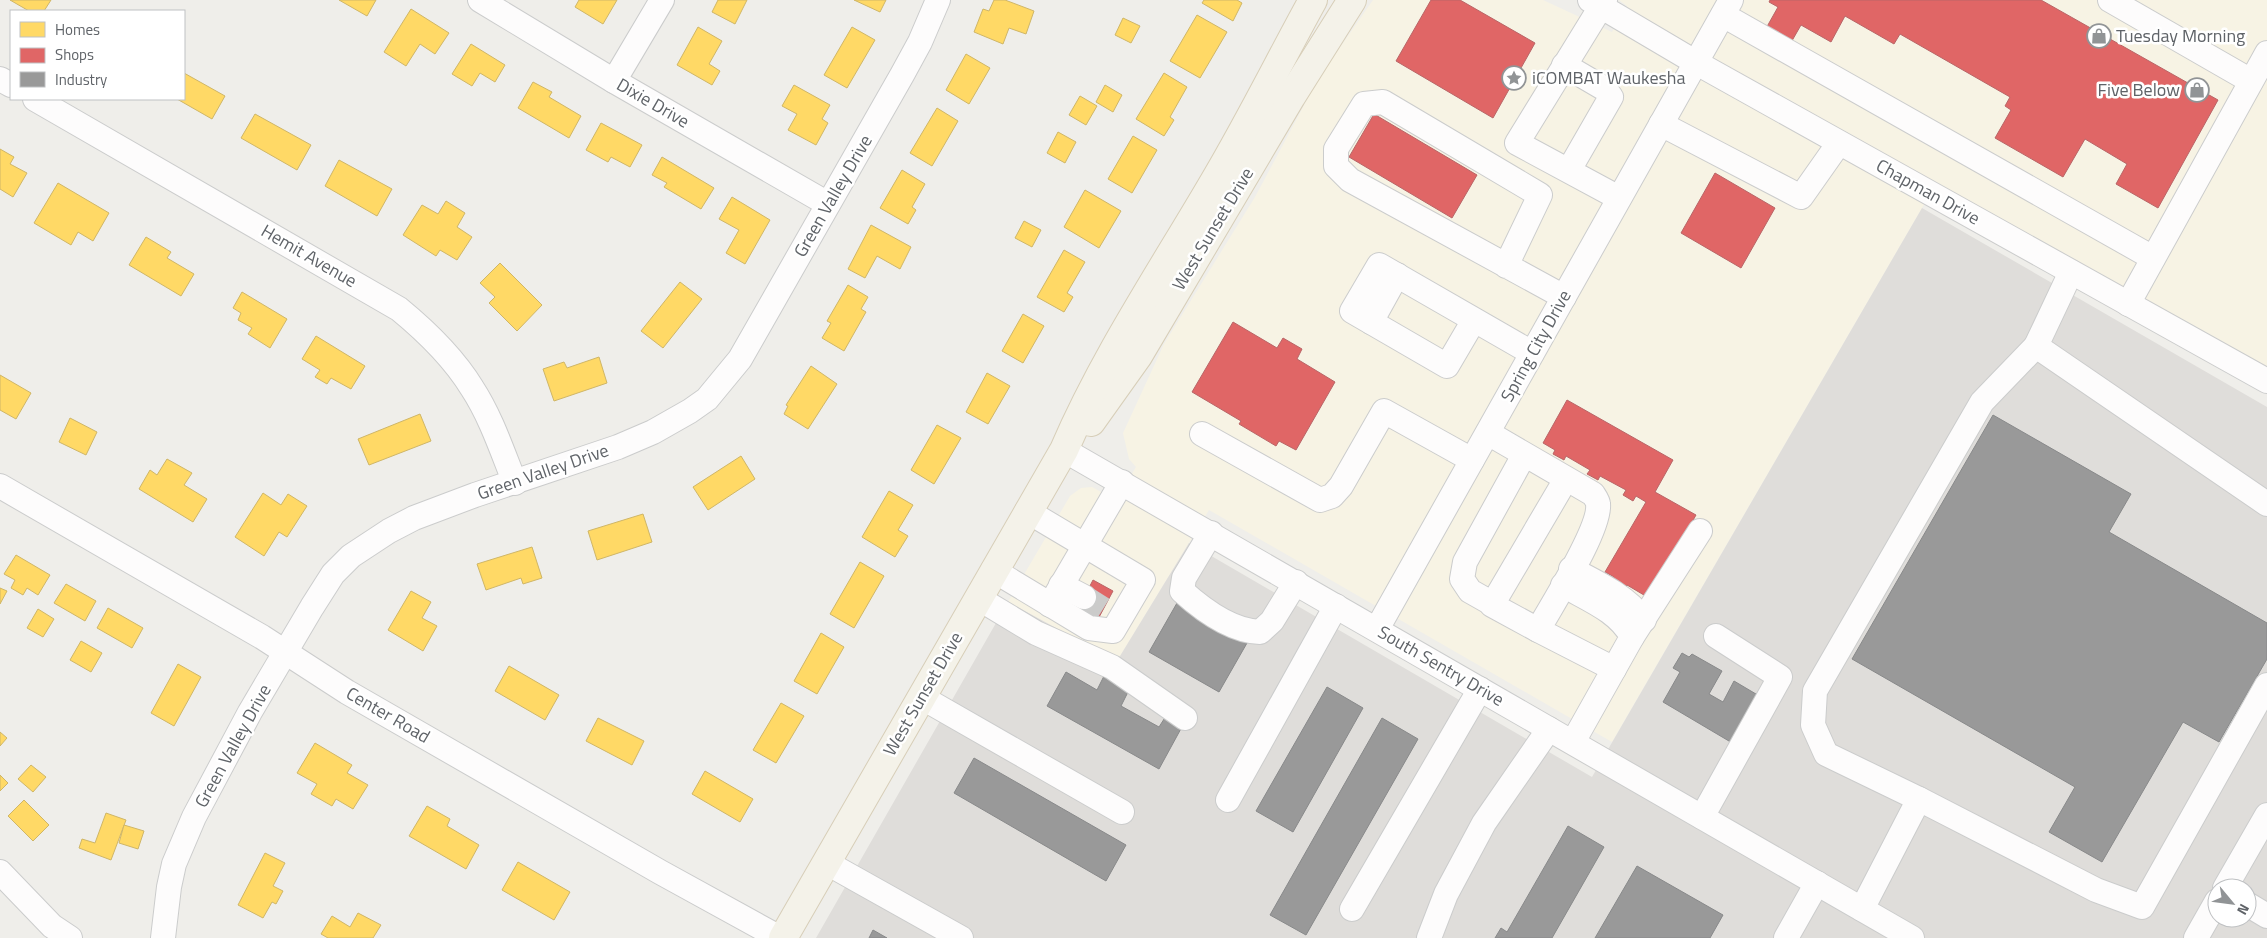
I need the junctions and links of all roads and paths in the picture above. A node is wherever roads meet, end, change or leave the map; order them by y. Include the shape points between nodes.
1 (480, 0) edge
2 (662, 0) edge
3 (938, 0) edge
4 (1313, 0) edge
5 (1352, 0) edge
6 (2110, 0) edge
7 (1599, 2) edge
8 (1727, 8) edge
9 (2267, 53) edge
10 (1695, 62) junction
11 (1564, 65) junction
12 (614, 81) junction
13 (2252, 81) junction
14 (37, 100) edge
15 (1661, 124) junction
16 (1839, 142) junction
17 (1570, 170) junction
18 (1619, 198) junction
19 (828, 204) junction
20 (2153, 258) junction
21 (1506, 266) junction
22 (2071, 272) junction
23 (1564, 297) junction
24 (2128, 304) junction
25 (1474, 320) junction
26 (2036, 346) junction
27 (1532, 353) junction
28 (2267, 382) edge
29 (1488, 433) junction
30 (1202, 434) dead end
31 (1064, 450) junction
32 (1524, 456) junction
33 (1472, 460) junction
34 (1566, 479) junction
35 (1122, 482) junction
36 (515, 483) junction
37 (0, 486) edge
38 (2267, 504) edge
39 (1027, 511) junction
40 (1700, 531) dead end
41 (1210, 533) junction
42 (1085, 546) junction
43 (993, 570) junction
44 (1567, 577) junction
45 (1296, 582) junction
46 (1056, 595) junction
47 (978, 598) junction
48 (1493, 604) junction
49 (1336, 606) junction
50 (1102, 608) junction
51 (1638, 629) junction
52 (1378, 630) junction
53 (1538, 630) junction
54 (1716, 636) dead end
55 (286, 653) junction
56 (1614, 670) junction
57 (2267, 685) edge
58 (1480, 689) junction
59 (921, 698) junction
60 (1185, 718) dead end
61 (1550, 729) junction
62 (1573, 742) junction
63 (1919, 799) junction
64 (1228, 800) dead end
65 (1122, 812) dead end
66 (2267, 815) edge
67 (1702, 817) junction
68 (827, 863) junction
69 (0, 872) edge
70 (2231, 878) edge
71 (1817, 883) junction
72 (1352, 909) dead end
73 (1862, 909) junction
74 (2207, 919) edge
75 (70, 938) edge
76 (163, 938) edge
77 (781, 938) edge
78 (961, 938) edge
79 (1429, 938) edge
80 (1786, 938) edge
81 (1912, 938) edge
82 (2196, 938) edge

1 - 12 street, Dixie Drive
2 - 12 street
3 - 19 street, Green Valley Drive via 920,42
4 - 31 main road, West Sunset Drive via 1216,178 1119,339 1081,410
5 - 31 main road, West Sunset Drive via 1138,356 1092,421
6 - 13 street
7 - 10 street, Chapman Drive
7 - 11 street
8 - 10 street, Spring City Drive
8 - 20 street
9 - 13 street
10 - 15 street, Spring City Drive
10 - 16 street, Chapman Drive
11 - 17 street via 1605,89 1611,97
11 - 17 street via 1517,143
12 - 19 street, Dixie Drive
13 - 20 street
14 - 36 street, Hemit Avenue via 406,315 445,351 473,388
15 - 16 street via 1801,197
15 - 18 street, Spring City Drive
16 - 22 street, Chapman Drive
17 - 18 street
18 - 23 street, Spring City Drive
19 - 36 street, Green Valley Drive via 740,359 707,399 653,432
20 - 24 street
21 - 21 street via 1350,180 1336,166 1336,148 1364,104 1383,102 1540,195
21 - 23 street
22 - 24 street, Chapman Drive
22 - 26 street
23 - 27 street, Spring City Drive
24 - 28 street, Chapman Drive
25 - 25 street via 1379,265 1352,311 1447,366
25 - 27 street
26 - 38 street
26 - 63 street via 1982,402 1815,691 1813,724 1826,754
27 - 29 street, Spring City Drive
29 - 32 street
29 - 33 street, Spring City Drive
30 - 33 street via 1320,500 1332,496 1341,486 1384,411
31 - 35 street, South Sentry Drive
31 - 39 main road, West Sunset Drive
32 - 34 street
32 - 48 street via 1465,562 1462,579 1470,591
33 - 52 street, Spring City Drive
34 - 44 street via 1593,494 1598,504 1596,520
34 - 48 street
35 - 41 street, South Sentry Drive
35 - 42 street
36 - 55 street, Green Valley Drive via 414,518 363,547 334,574
37 - 55 street, Center Road
39 - 42 street
39 - 43 main road, West Sunset Drive
40 - 51 street
41 - 45 street, South Sentry Drive
41 - 45 street via 1184,578 1182,591 1222,620 1245,632 1260,632 1272,621
42 - 46 street
42 - 50 street via 1143,580
43 - 46 street
43 - 47 main road, West Sunset Drive
44 - 51 street via 1620,597 1636,609
44 - 53 street
45 - 49 street, South Sentry Drive
46 - 50 street
46 - 50 street via 1089,628 1113,631
47 - 59 main road, West Sunset Drive
47 - 60 street via 1036,633 1112,667
48 - 53 street
49 - 52 street, South Sentry Drive
49 - 64 street
51 - 56 street
52 - 58 street, South Sentry Drive
53 - 56 street
54 - 67 street via 1780,677
55 - 76 street, Green Valley Drive via 250,712 183,840 169,887
55 - 77 street, Center Road via 346,692
56 - 62 street
57 - 63 street via 2142,907 2096,890
58 - 61 street, South Sentry Drive
58 - 72 street
59 - 65 street
59 - 68 main road, West Sunset Drive
61 - 62 street, South Sentry Drive
61 - 79 street via 1484,823 1446,894
62 - 67 street, South Sentry Drive
63 - 73 street
66 - 70 street
67 - 71 street, South Sentry Drive
68 - 77 main road, West Sunset Drive
68 - 78 street
69 - 75 street via 52,926
71 - 73 street, South Sentry Drive
71 - 80 street
73 - 81 street, South Sentry Drive
74 - 82 street

